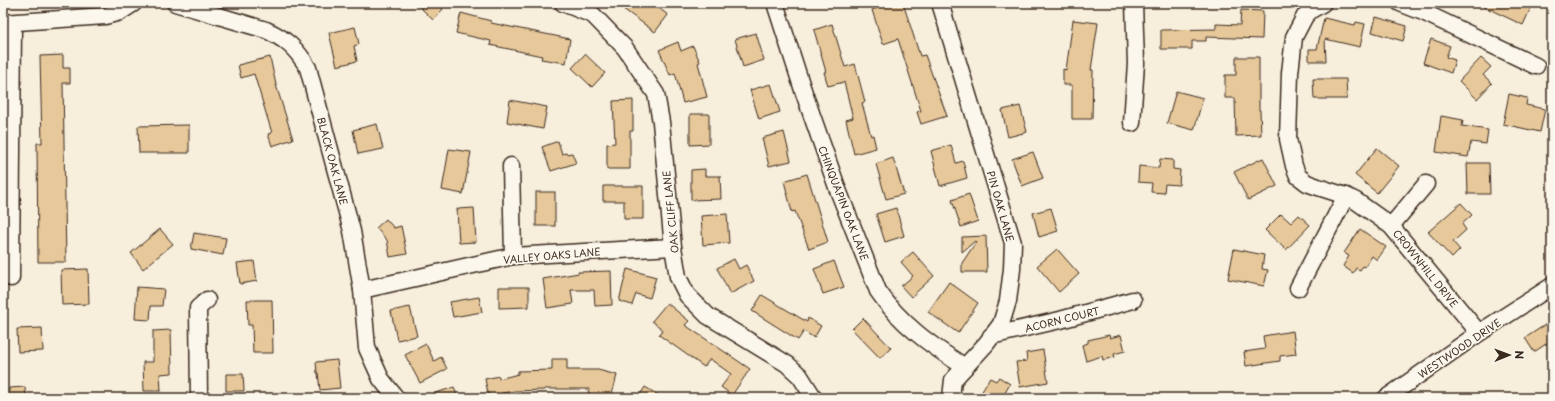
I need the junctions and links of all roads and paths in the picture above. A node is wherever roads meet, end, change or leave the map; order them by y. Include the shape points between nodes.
1 (134, 3) edge
2 (175, 3) edge
3 (563, 3) edge
4 (775, 3) edge
5 (940, 3) edge
6 (1134, 3) edge
7 (1324, 3) edge
8 (1400, 3) edge
9 (8, 23) edge
10 (1536, 66) dead end
11 (1132, 123) dead end
12 (511, 166) dead end
13 (1426, 184) dead end
14 (1346, 196) junction
15 (1391, 226) junction
16 (673, 247) junction
17 (513, 256) junction
18 (11, 278) dead end
19 (1552, 286) edge
20 (1298, 288) dead end
21 (362, 290) junction
22 (207, 300) dead end
23 (1133, 300) dead end
24 (1479, 333) junction
25 (991, 336) junction
26 (965, 367) junction
27 (199, 398) edge
28 (396, 398) edge
29 (814, 398) edge
30 (951, 398) edge
31 (1386, 398) edge

1 - 9 street via 120,12 105,16
2 - 21 street, BLACK OAK LANE via 266,30 280,36 300,54 308,68 352,231
3 - 16 street, OAK CLIFF LANE via 593,15 626,48 656,94
4 - 26 street, CHINQUAPIN OAK LANE via 838,190 878,291 913,331
5 - 25 street, PIN OAK LANE via 1013,243 1008,301 1001,324
6 - 11 street via 1136,63
7 - 14 street, CROWNHILL DRIVE via 1305,16 1294,37 1288,139 1298,176 1318,188
8 - 10 street
9 - 18 street
12 - 17 street
13 - 15 street
14 - 15 street, CROWNHILL DRIVE
14 - 20 street
15 - 24 street, CROWNHILL DRIVE
16 - 17 street, VALLEY OAKS LANE
16 - 29 street, OAK CLIFF LANE via 678,277 687,295 708,316 787,364 800,376
17 - 21 street, VALLEY OAKS LANE
19 - 24 street, WESTWOOD DRIVE
21 - 28 street, BLACK OAK LANE via 367,348 381,379
22 - 27 street via 198,308
23 - 25 street, ACORN COURT
24 - 31 street, WESTWOOD DRIVE
25 - 26 street, PIN OAK LANE
26 - 30 street, PIN OAK LANE via 953,380

